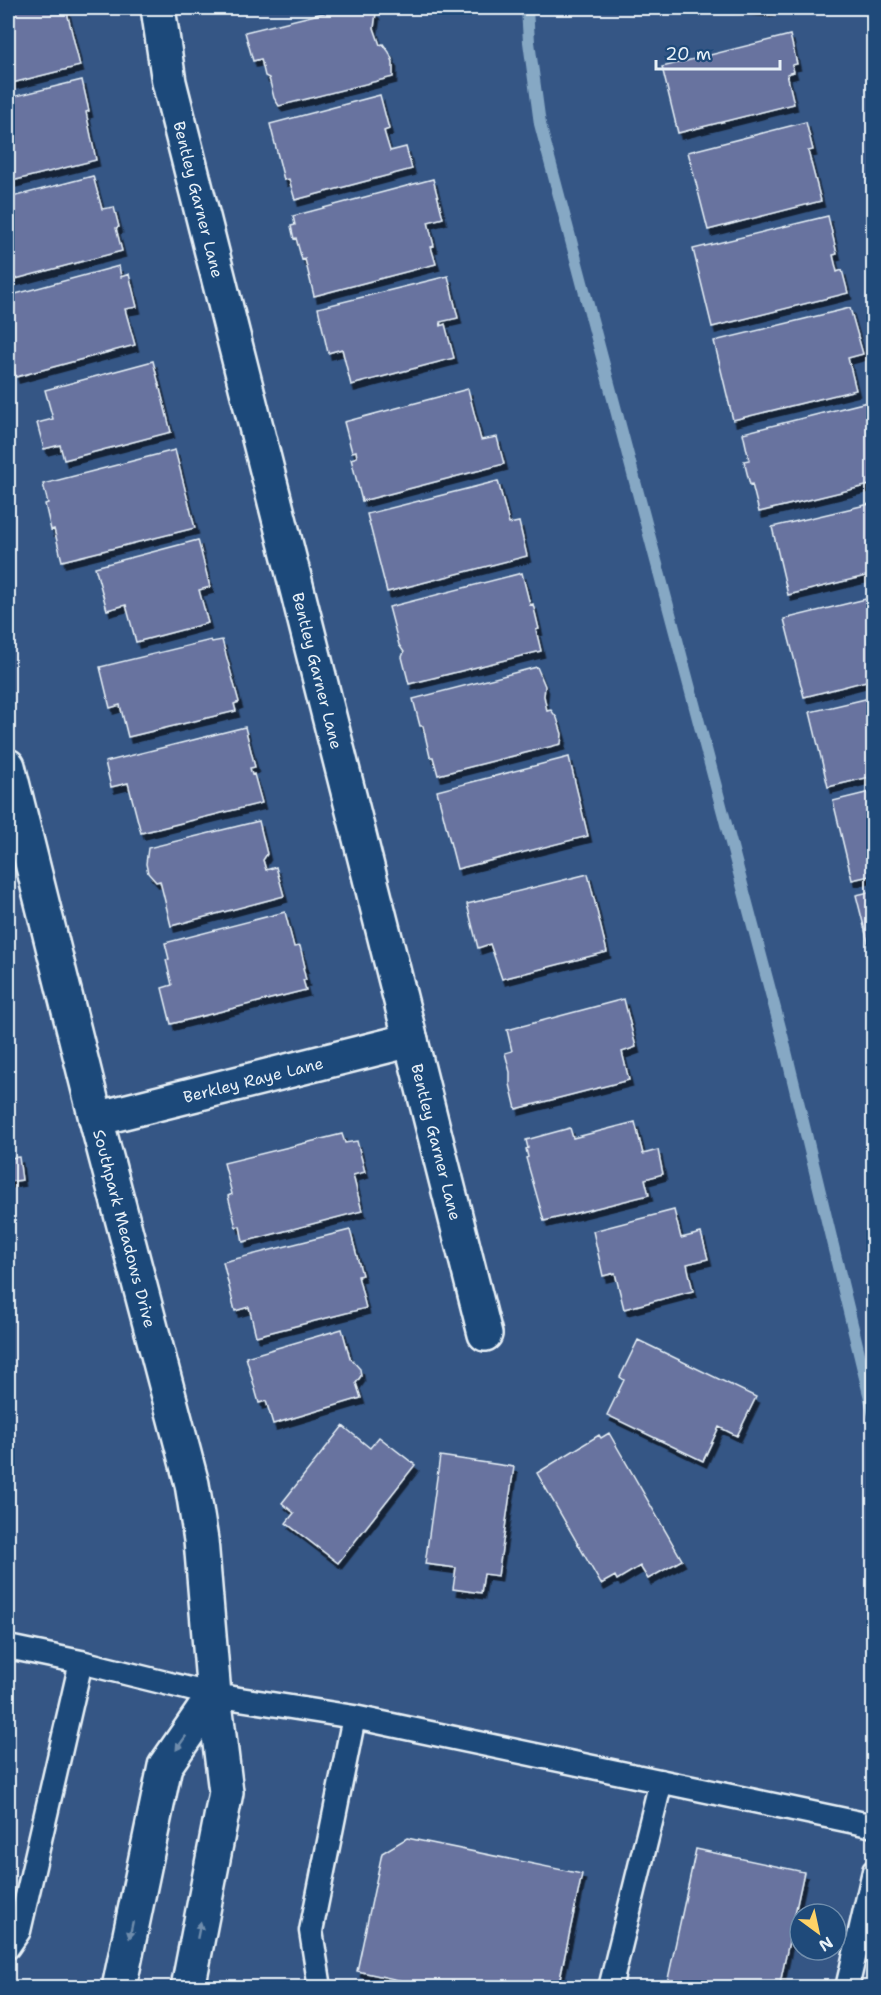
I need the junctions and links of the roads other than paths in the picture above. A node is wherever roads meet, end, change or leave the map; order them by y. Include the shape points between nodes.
1 (158, 8) edge
2 (8, 766) edge
3 (411, 1040) junction
4 (96, 1119) junction
5 (485, 1334) dead end
6 (8, 1647) edge
7 (81, 1662) junction
8 (214, 1695) junction
9 (354, 1717) junction
10 (661, 1781) junction
11 (873, 1826) edge
12 (873, 1871) edge
13 (8, 1947) edge
14 (118, 1988) edge
15 (188, 1988) edge
16 (320, 1988) edge
17 (610, 1988) edge
18 (847, 1988) edge

1 - 3 street, Bentley Garner Lane via 169,82
2 - 4 street, Southpark Meadows Drive
3 - 4 street, Berkley Raye Lane
3 - 5 street, Bentley Garner Lane
4 - 8 street, Southpark Meadows Drive via 192,1484 201,1539
6 - 7 lane
7 - 8 lane
7 - 13 lane via 19,1931
8 - 9 lane
8 -> 14 street via 165,1766
15 -> 8 street, Southpark Meadows Drive via 226,1792
9 - 10 lane
9 - 16 lane via 311,1931
10 - 11 lane
10 - 17 lane
12 - 18 lane

